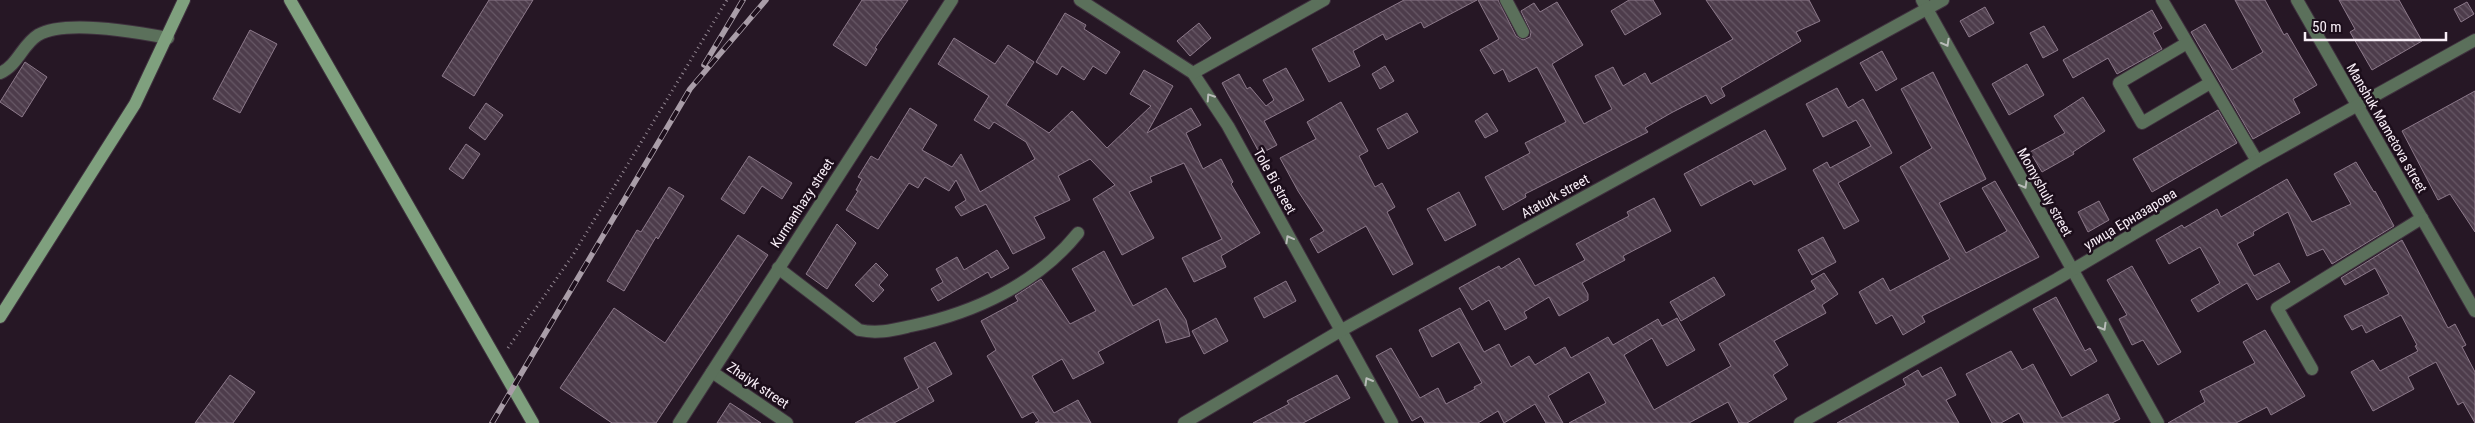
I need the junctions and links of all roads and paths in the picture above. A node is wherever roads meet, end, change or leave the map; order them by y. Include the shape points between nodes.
1 (184, 0) edge
2 (290, 0) edge
3 (727, 0) edge
4 (952, 0) edge
5 (1324, 0) edge
6 (1506, 0) edge
7 (1943, 0) edge
8 (2162, 0) edge
9 (2297, 0) edge
10 (1086, 1) edge
11 (1925, 4) edge
12 (1523, 32) dead end
13 (168, 38) junction
14 (2475, 40) edge
15 (2187, 43) junction
16 (0, 73) edge
17 (1193, 73) junction
18 (2210, 83) junction
19 (2357, 105) junction
20 (2258, 161) junction
21 (2422, 218) junction
22 (1078, 233) dead end
23 (778, 268) junction
24 (2072, 271) junction
25 (2475, 311) edge
26 (0, 317) edge
27 (1340, 332) junction
28 (497, 363) junction
29 (2312, 368) dead end
30 (712, 372) junction
31 (532, 423) edge
32 (679, 423) edge
33 (787, 423) edge
34 (1184, 423) edge
35 (1392, 423) edge
36 (1800, 423) edge
37 (2158, 423) edge

1 - 13 street
2 - 28 street
3 - 28 path via 573,255
4 - 23 street, Kurmanhazy street
5 - 17 street
6 - 12 street
7 - 11 street, Ataturk street
8 - 15 street
9 - 19 street, Manshuk Mametova street
10 - 17 street, Tole Bi street
11 -> 24 street, Momyshuly street
11 - 27 street, Ataturk street
13 - 16 street via 84,27 44,32 26,46 15,63
13 - 26 street via 135,104
14 - 19 street, улица Ерназарова
15 - 18 street
15 - 18 street via 2119,83 2142,123
27 -> 17 street, Tole Bi street via 1228,126
18 - 20 street
19 - 20 street, улица Ерназарова
19 - 21 street, Manshuk Mametova street
20 - 24 street, улица Ерназарова
21 - 25 street, Manshuk Mametova street
21 - 29 street via 2277,308
22 - 23 street via 1063,252 1044,267 980,306 941,320 875,334 859,330
23 - 30 street, Kurmanhazy street
24 - 36 street, улица Ерназарова
24 -> 37 street, Momyshuly street
27 - 34 street, Ataturk street
35 -> 27 street, Tole Bi street
28 - 31 street
30 - 32 street, Kurmanhazy street
30 - 33 street, Zhaiyk street

